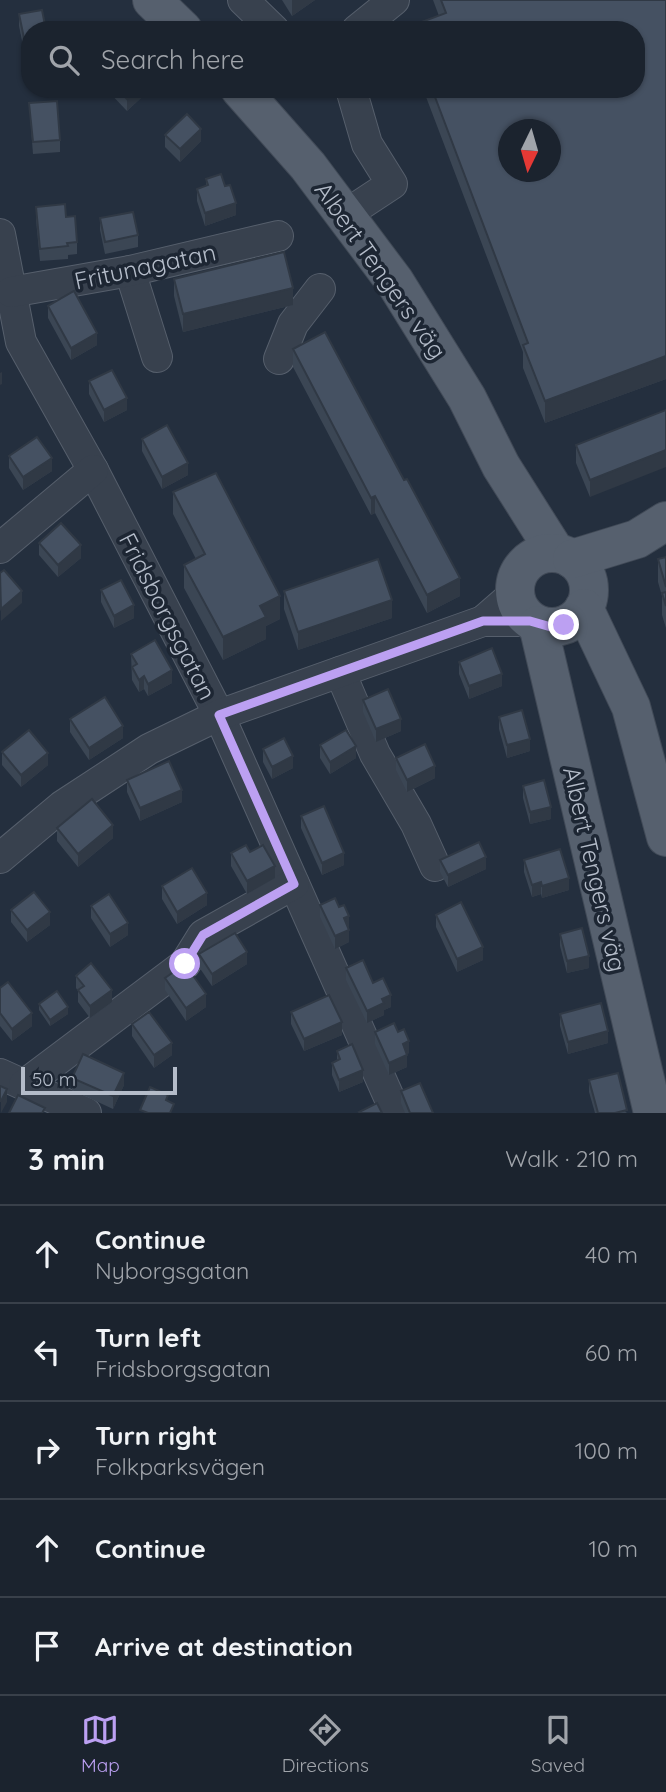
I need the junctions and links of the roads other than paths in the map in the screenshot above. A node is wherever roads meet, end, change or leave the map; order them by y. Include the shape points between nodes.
1 (152, 0) edge
2 (243, 0) edge
3 (394, 0) edge
4 (174, 21) edge
5 (265, 21) edge
6 (368, 21) edge
7 (248, 98) edge
8 (354, 98) edge
9 (345, 215) junction
10 (0, 236) edge
11 (278, 236) dead end
12 (130, 271) junction
13 (320, 289) dead end
14 (11, 292) junction
15 (157, 357) dead end
16 (279, 359) dead end
17 (93, 470) junction
18 (652, 530) edge
19 (0, 548) edge
20 (539, 586) junction
21 (586, 603) junction
22 (340, 672) junction
23 (219, 715) junction
24 (666, 837) edge
25 (0, 858) edge
26 (435, 866) dead end
27 (294, 884) junction
28 (12, 1079) edge
29 (86, 1113) edge
30 (396, 1113) edge
31 (653, 1113) edge

1 - 4 main road
2 - 5 street
3 - 6 street
7 - 9 main road, Albert Tengers väg
8 - 9 street via 367,144 392,184
9 - 20 main road, Albert Tengers väg via 395,282 467,398 500,466
10 - 14 street, Fridsborgsgatan
11 - 12 street, Fritunagatan
12 - 14 street, Fritunagatan
12 - 15 street
13 - 16 street via 293,324
14 - 17 street, Fridsborgsgatan via 21,342
17 - 19 street
17 - 23 street, Fridsborgsgatan
18 - 20 main road
18 - 21 main road
20 - 21 main road via 586,576
20 - 21 main road via 551,627 576,619
20 - 22 street via 483,621
20 - 31 main road, Albert Tengers väg
21 - 24 main road via 631,707
22 - 23 street
22 - 26 street via 375,754
23 - 25 street via 149,749 83,792
23 - 27 street, Fridsborgsgatan
27 - 28 street via 203,935 185,964
27 - 30 street, Fridsborgsgatan
28 - 29 street

